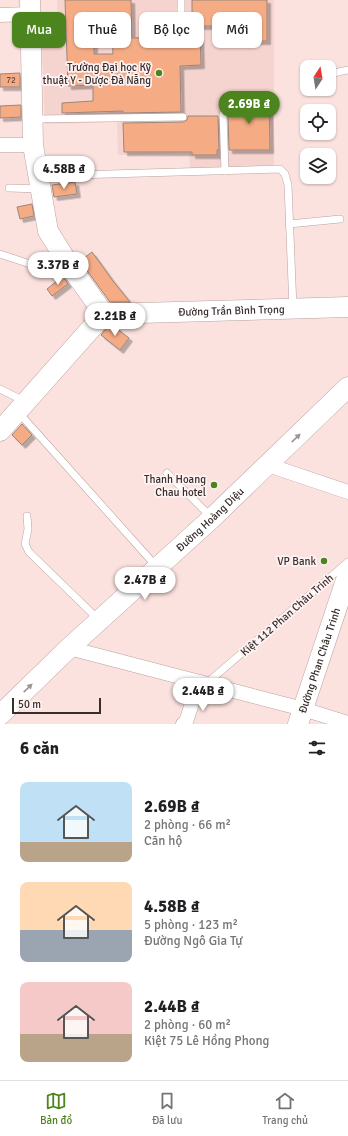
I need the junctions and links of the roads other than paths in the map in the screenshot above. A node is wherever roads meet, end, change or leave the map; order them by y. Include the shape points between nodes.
1 (181, 0) edge
2 (30, 7) edge
3 (181, 12) edge
4 (0, 14) edge
5 (348, 70) edge
6 (336, 73) edge
7 (223, 114) dead end
8 (183, 117) dead end
9 (32, 119) junction
10 (33, 144) junction
11 (0, 145) edge
12 (225, 171) junction
13 (40, 182) junction
14 (9, 188) dead end
15 (340, 219) dead end
16 (289, 224) junction
17 (0, 254) edge
18 (69, 265) junction
19 (348, 307) edge
20 (293, 308) junction
21 (104, 314) junction
22 (348, 387) edge
23 (0, 389) edge
24 (22, 406) junction
25 (0, 431) edge
26 (268, 465) junction
27 (167, 473) dead end
28 (348, 492) edge
29 (27, 516) dead end
30 (212, 518) junction
31 (348, 562) edge
32 (157, 569) junction
33 (348, 574) edge
34 (99, 620) junction
35 (69, 648) junction
36 (203, 683) junction
37 (0, 715) edge
38 (300, 716) edge
39 (348, 723) edge
40 (183, 724) edge

1 - 3 lane
2 - 4 street
2 - 9 street
5 - 6 lane
7 - 12 lane
8 - 9 lane
9 - 10 street
10 - 11 street
10 - 13 street
12 - 13 lane
12 - 16 lane via 280,169 286,177
13 - 14 lane
13 - 18 street via 48,231
15 - 16 lane
16 - 20 lane
17 - 18 lane via 46,267
18 - 21 street
19 - 20 street, Đường Trần Bình Trọng
20 - 21 street, Đường Trần Bình Trọng
21 - 24 street
26 -> 22 street, Đường Hoàng Diệu
23 - 24 lane
24 - 25 street
24 - 32 lane
26 - 28 street
26 - 30 street, Đường Hoàng Diệu
27 - 30 lane
29 - 34 lane via 25,544 29,552
30 - 32 street, Đường Hoàng Diệu
31 - 36 lane, Kiệt 112 Phan Châu Trinh
32 - 34 street, Đường Hoàng Diệu
33 - 38 street, Đường Phan Châu Trinh
34 - 35 street, Đường Hoàng Diệu
35 - 36 street
37 -> 35 street, Đường Hoàng Diệu
36 - 38 street
36 - 40 street
38 - 39 street

